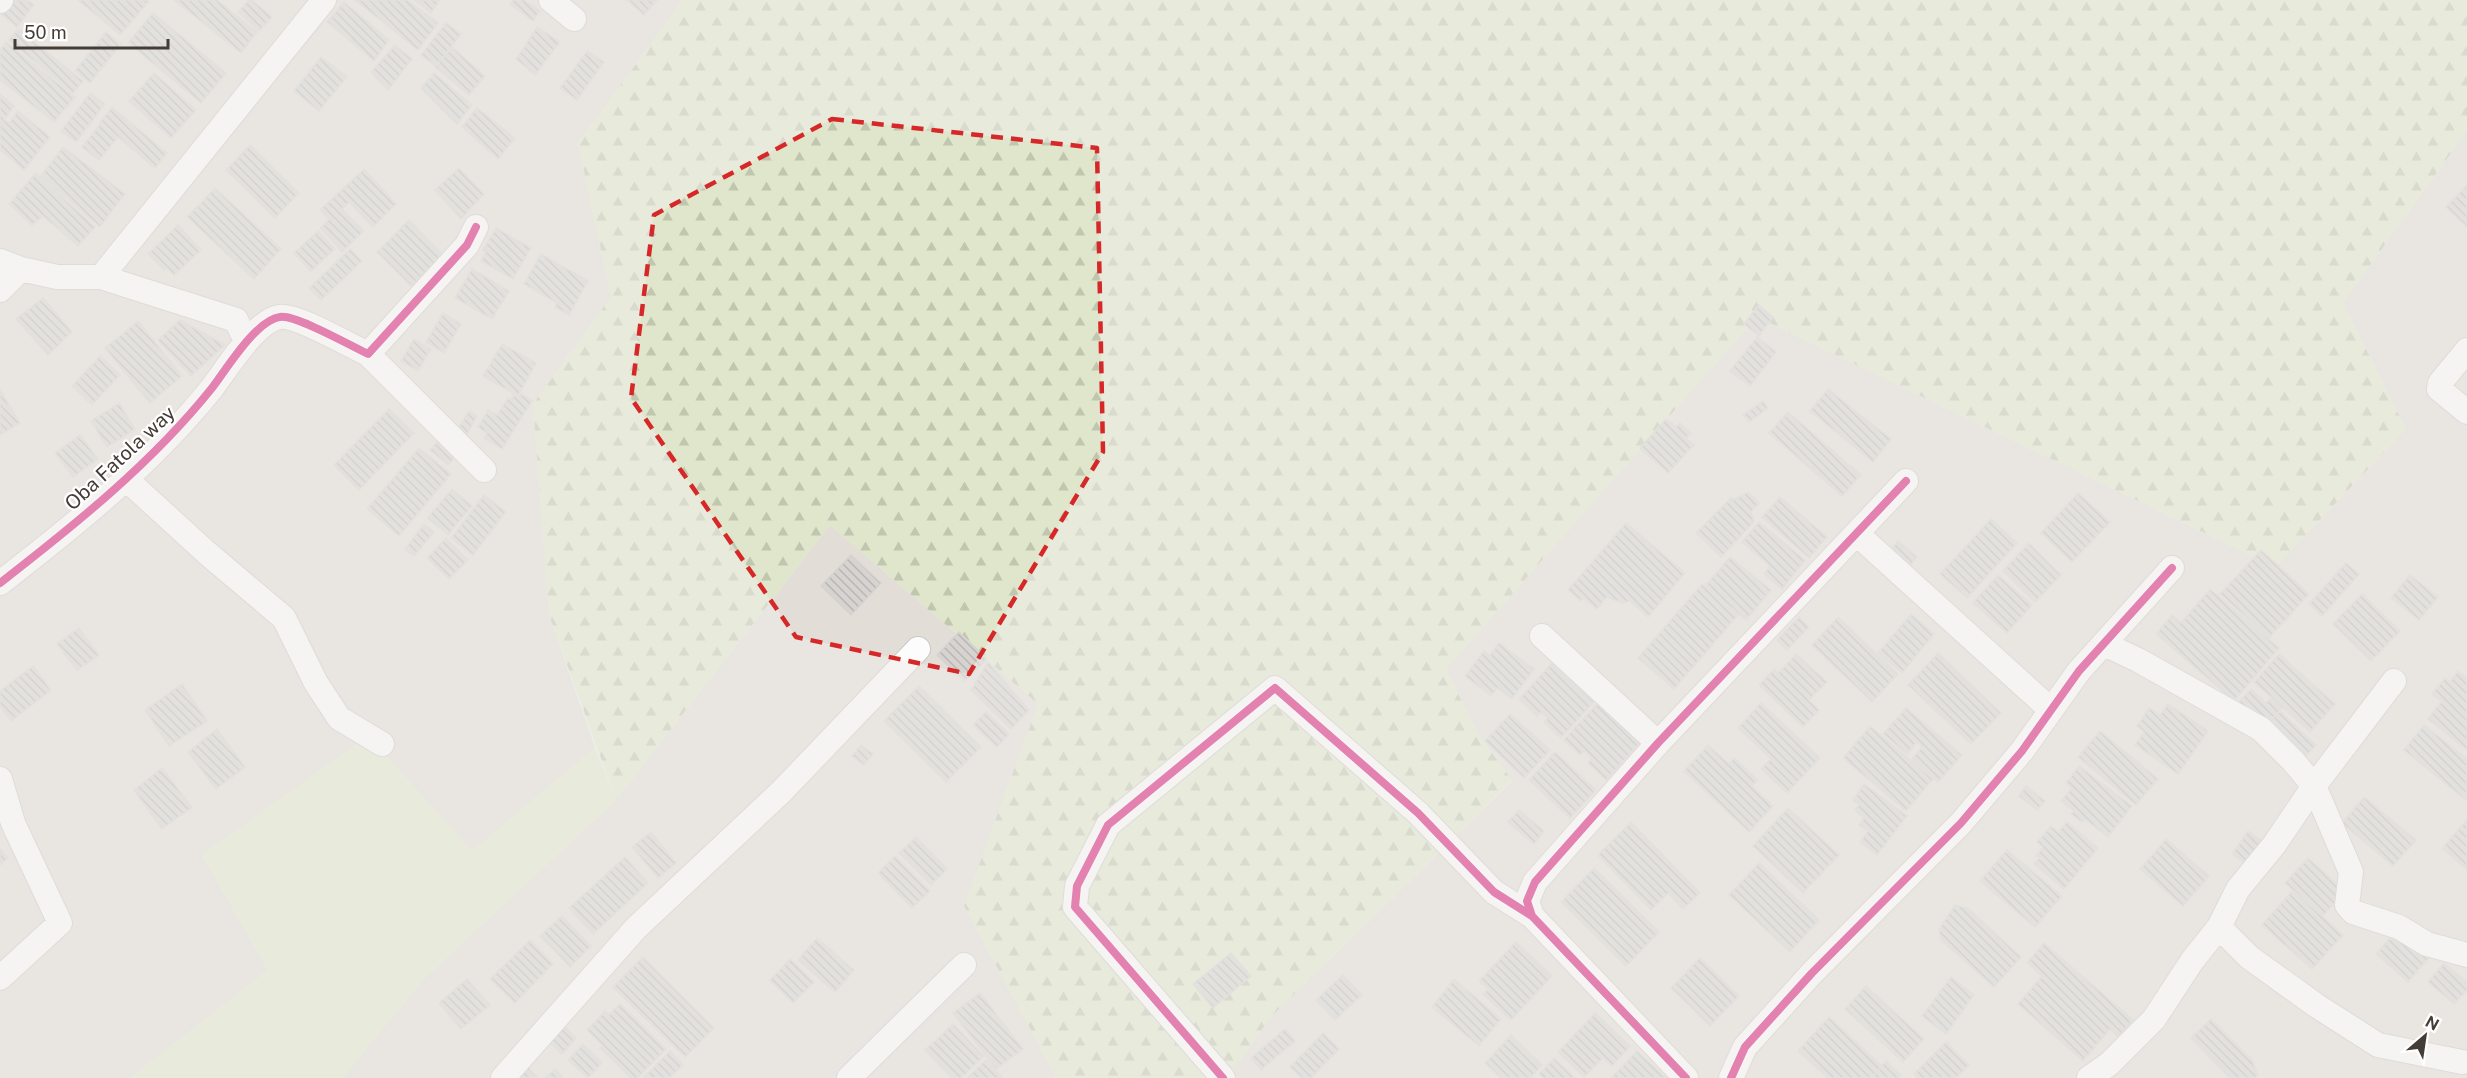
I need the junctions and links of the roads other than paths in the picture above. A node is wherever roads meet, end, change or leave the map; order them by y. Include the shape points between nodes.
1 (324, 0) edge
2 (551, 0) edge
3 (574, 19) dead end
4 (476, 228) dead end
5 (10, 265) edge
6 (101, 277) junction
7 (0, 290) edge
8 (246, 341) junction
9 (2467, 350) edge
10 (368, 354) junction
11 (2467, 412) edge
12 (484, 470) dead end
13 (126, 479) junction
14 (1906, 481) dead end
15 (1857, 534) junction
16 (2172, 568) dead end
17 (0, 583) edge
18 (1542, 636) dead end
19 (2104, 644) junction
20 (918, 649) dead end
21 (2394, 681) dead end
22 (2052, 710) junction
23 (1658, 743) junction
24 (382, 744) dead end
25 (0, 778) edge
26 (2314, 786) junction
27 (1532, 916) junction
28 (2219, 927) junction
29 (2467, 955) edge
30 (964, 965) dead end
31 (0, 978) edge
32 (2459, 1064) edge
33 (503, 1078) edge
34 (849, 1078) edge
35 (1223, 1078) edge
36 (1686, 1078) edge
37 (1731, 1078) edge
38 (2089, 1078) edge

1 - 6 street
2 - 3 street
4 - 10 street via 467,245
5 - 6 street via 57,277
5 - 7 street
6 - 8 street via 236,320
8 - 10 street, Oba Fatola way via 279,316 294,318
8 - 13 street, Oba Fatola way via 183,424
9 - 11 street via 2439,388
10 - 12 street
13 - 17 street, Oba Fatola way
13 - 24 street via 284,618 316,683 339,718
14 - 15 street
15 - 22 street
15 - 23 street
16 - 19 street
18 - 23 street
19 - 22 street
19 - 26 street via 2261,729
20 - 33 street via 781,792 636,928
21 - 26 street
22 - 37 street via 1961,823 1812,973 1745,1047
23 - 27 street via 1535,882 1527,901
25 - 31 street via 14,823 60,923
26 - 28 street via 2238,889
26 - 29 street via 2351,872 2347,905 2353,912 2399,927 2427,944
27 - 35 street via 1494,892 1418,813 1275,688 1108,825 1077,886 1075,906
27 - 36 street
28 - 32 street via 2250,957 2378,1045
28 - 38 street via 2154,1019 2109,1064
30 - 34 street

